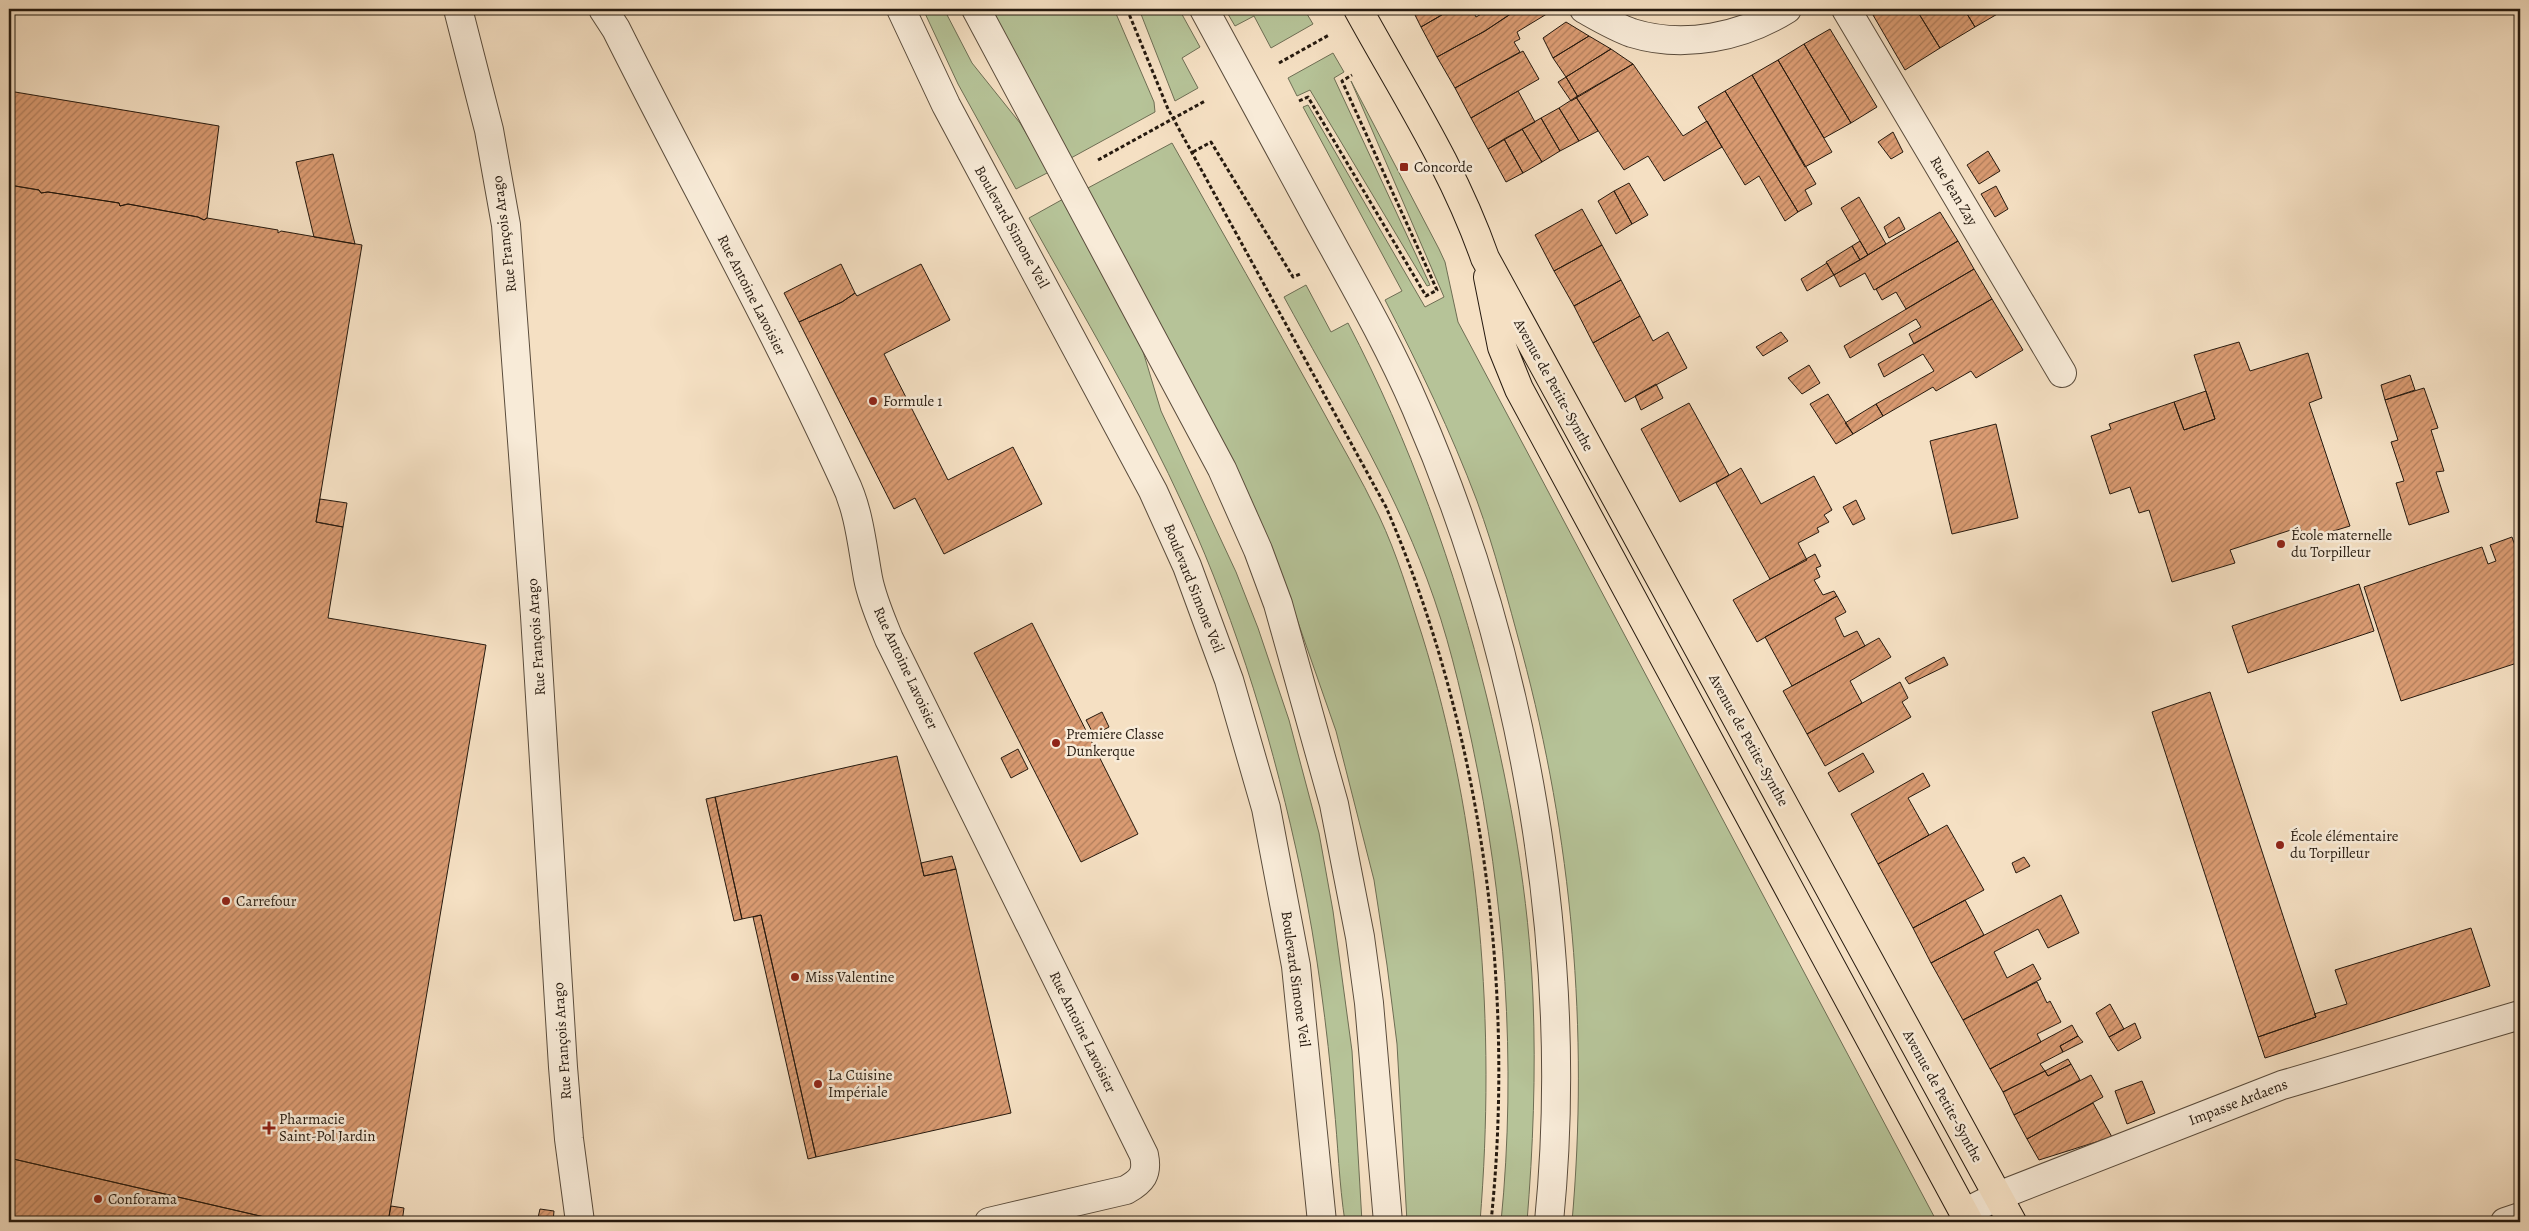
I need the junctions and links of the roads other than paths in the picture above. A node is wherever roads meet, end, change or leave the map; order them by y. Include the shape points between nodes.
1 (445, 9) edge
2 (458, 9) edge
3 (603, 9) edge
4 (901, 9) edge
5 (976, 9) edge
6 (1204, 9) edge
7 (1358, 9) edge
8 (1584, 9) edge
9 (1787, 9) edge
10 (1846, 9) edge
11 (468, 56) junction
12 (1485, 258) junction
13 (2062, 373) dead end
14 (2520, 1015) edge
15 (1379, 1124) junction
16 (1998, 1196) junction
17 (1070, 1213) edge
18 (2520, 1217) edge
19 (1967, 1218) edge
20 (580, 1222) edge
21 (989, 1222) edge
22 (1322, 1222) edge
23 (1378, 1222) edge
24 (1388, 1222) edge
25 (1549, 1222) edge
26 (2012, 1222) edge
27 (2505, 1222) edge

1 - 11 street, Rue François Arago
2 - 11 street, Rue François Arago
3 - 17 street, Rue Antoine Lavoisier via 749,288 845,481 857,520 868,581 886,632 1144,1155 1147,1169 1140,1182
4 - 22 street, Boulevard Simone Veil via 949,111 1153,491 1187,566 1229,680 1266,808 1296,966
5 - 15 street via 1222,469 1278,604 1315,733 1349,876 1369,1002
6 - 25 street via 1392,354 1463,527 1485,601 1524,761 1548,914 1556,1069
7 - 12 main road, Avenue de Petite-Synthe via 1451,175
8 - 9 street via 1632,33 1678,40 1731,34
10 - 13 street, Rue Jean Zay
11 - 20 street, Rue François Arago via 489,130 506,225 535,616 563,1067
12 - 16 main road, Avenue de Petite-Synthe
12 - 19 main road, Avenue de Petite-Synthe via 1502,347 1519,389
14 - 16 street, Impasse Ardaens via 2282,1085
15 - 23 street
15 - 24 street
16 - 19 street, Impasse Ardaens
16 - 26 main road, Avenue de Petite-Synthe
17 - 21 street, Rue Antoine Lavoisier
18 - 27 street

